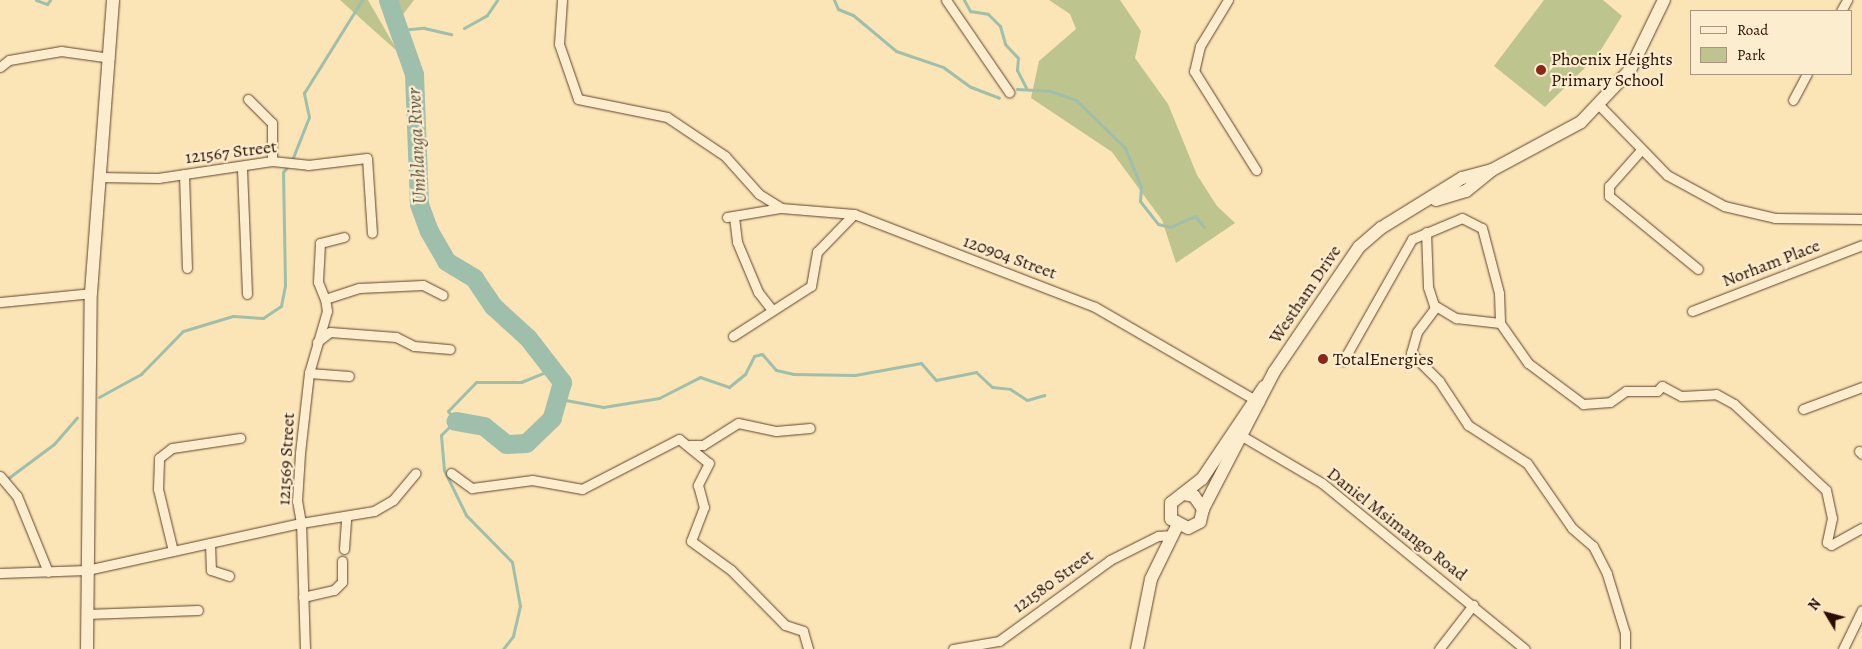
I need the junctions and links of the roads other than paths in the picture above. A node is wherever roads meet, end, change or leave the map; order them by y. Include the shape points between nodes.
1 (113, 0) edge
2 (562, 0) edge
3 (946, 0) edge
4 (1228, 0) edge
5 (1664, 0) edge
6 (110, 58) junction
7 (0, 67) edge
8 (1806, 75) edge
9 (1009, 92) dead end
10 (248, 98) dead end
11 (1793, 100) dead end
12 (1600, 106) junction
13 (1641, 150) junction
14 (272, 161) junction
15 (242, 168) junction
16 (1256, 170) dead end
17 (184, 174) junction
18 (98, 177) junction
19 (781, 208) junction
20 (854, 214) junction
21 (1862, 219) edge
22 (1426, 232) junction
23 (372, 233) dead end
24 (344, 236) dead end
25 (1862, 245) edge
26 (187, 268) dead end
27 (1698, 269) dead end
28 (91, 293) junction
29 (247, 294) dead end
30 (443, 295) dead end
31 (325, 299) junction
32 (0, 302) edge
33 (1434, 305) junction
34 (772, 310) junction
35 (1692, 311) dead end
36 (1500, 323) junction
37 (733, 336) dead end
38 (316, 342) junction
39 (450, 349) dead end
40 (1343, 361) dead end
41 (309, 373) junction
42 (349, 376) dead end
43 (1862, 387) edge
44 (1258, 401) junction
45 (1803, 409) dead end
46 (810, 428) dead end
47 (1242, 436) junction
48 (240, 438) dead end
49 (690, 445) junction
50 (416, 473) dead end
51 (451, 473) dead end
52 (0, 476) edge
53 (1184, 494) junction
54 (1203, 508) junction
55 (346, 518) junction
56 (301, 524) junction
57 (1862, 528) edge
58 (1175, 531) junction
59 (210, 543) junction
60 (344, 549) dead end
61 (173, 551) junction
62 (342, 561) dead end
63 (87, 570) junction
64 (48, 572) junction
65 (0, 573) edge
66 (229, 576) dead end
67 (303, 596) junction
68 (1473, 605) junction
69 (198, 610) dead end
70 (1862, 610) edge
71 (86, 614) junction
72 (981, 646) edge
73 (1843, 648) edge
74 (87, 649) edge
75 (305, 649) edge
76 (808, 649) edge
77 (952, 649) edge
78 (1137, 649) edge
79 (1439, 649) edge
80 (1525, 649) edge
81 (1625, 649) edge

1 - 6 street
2 - 19 street via 557,31 560,54 574,94 582,102 635,108 667,117 726,156 759,194
3 - 9 street
4 - 16 street via 1193,66
5 - 12 street, Westham Drive via 1644,49
6 - 7 street via 61,51 9,60
6 - 18 street
8 - 11 street
10 - 14 street via 272,123
12 - 13 street
12 - 44 street, Westham Drive via 1559,136 1492,170 1466,191 1425,203 1381,228 1351,256
13 - 21 street via 1682,185 1746,213 1775,218
13 - 27 street, Norham Place via 1609,186 1609,196
14 - 15 street, 121567 Street
14 - 23 street, 121567 Street via 308,165 367,158
15 - 17 street, 121567 Street
15 - 29 street
17 - 18 street, 121567 Street
17 - 26 street
18 - 28 street
19 - 20 street, 120904 Street
19 - 34 street, 120904 Street via 730,217 758,292
20 - 34 street via 817,252 811,286
20 - 44 street, 120904 Street via 1095,307
22 - 33 street via 1428,287
22 - 36 street via 1462,218 1482,228 1499,293
22 - 40 street via 1412,239
24 - 31 street via 320,243 318,282
25 - 35 street, Norham Place
28 - 32 street
28 - 63 street
30 - 31 street via 423,285 359,288
31 - 38 street, 121569 Street via 327,311
33 - 36 street via 1456,318
33 - 81 street via 1417,332 1411,354 1439,382 1468,424 1527,463 1572,528 1593,546 1607,574 1625,633
34 - 37 street
36 - 57 street via 1528,363 1583,404 1610,402 1626,391 1657,390 1662,386 1681,396 1716,394 1734,404 1826,490 1832,518 1828,542
38 - 39 street via 330,332 396,337 414,346
38 - 41 street, 121569 Street
41 - 42 street
41 - 56 street, 121569 Street via 298,474
43 - 45 street
44 - 47 street, Westham Drive
44 - 53 street, Westham Drive via 1202,479
46 - 49 street via 776,431 738,423 703,445
47 - 54 street, Westham Drive via 1211,486
47 - 68 street, Daniel Msimango Road via 1322,483
48 - 61 street via 172,448 160,458 158,490
49 - 51 street via 672,439 582,489 532,480 472,488
49 - 76 street via 709,465 698,485 704,507 691,541 706,556 729,568 785,625 803,631
50 - 55 street via 389,503
52 - 64 street via 17,496
53 - 54 street via 1194,496
53 - 58 street via 1169,508
54 - 58 street via 1196,525
55 - 56 street
55 - 60 street
56 - 59 street, 121569 Street
56 - 67 street
58 - 72 street, 121580 Street via 1110,560 1006,637
58 - 78 street via 1151,579
59 - 61 street, 121569 Street
59 - 66 street via 211,570
61 - 63 street, 121569 Street
62 - 67 street via 342,582 334,590
63 - 64 street, 121569 Street
63 - 71 street
64 - 65 street, 121569 Street
67 - 75 street
68 - 79 street
68 - 80 street, Daniel Msimango Road
69 - 71 street
70 - 73 street
71 - 74 street
72 - 77 street, 121580 Street

